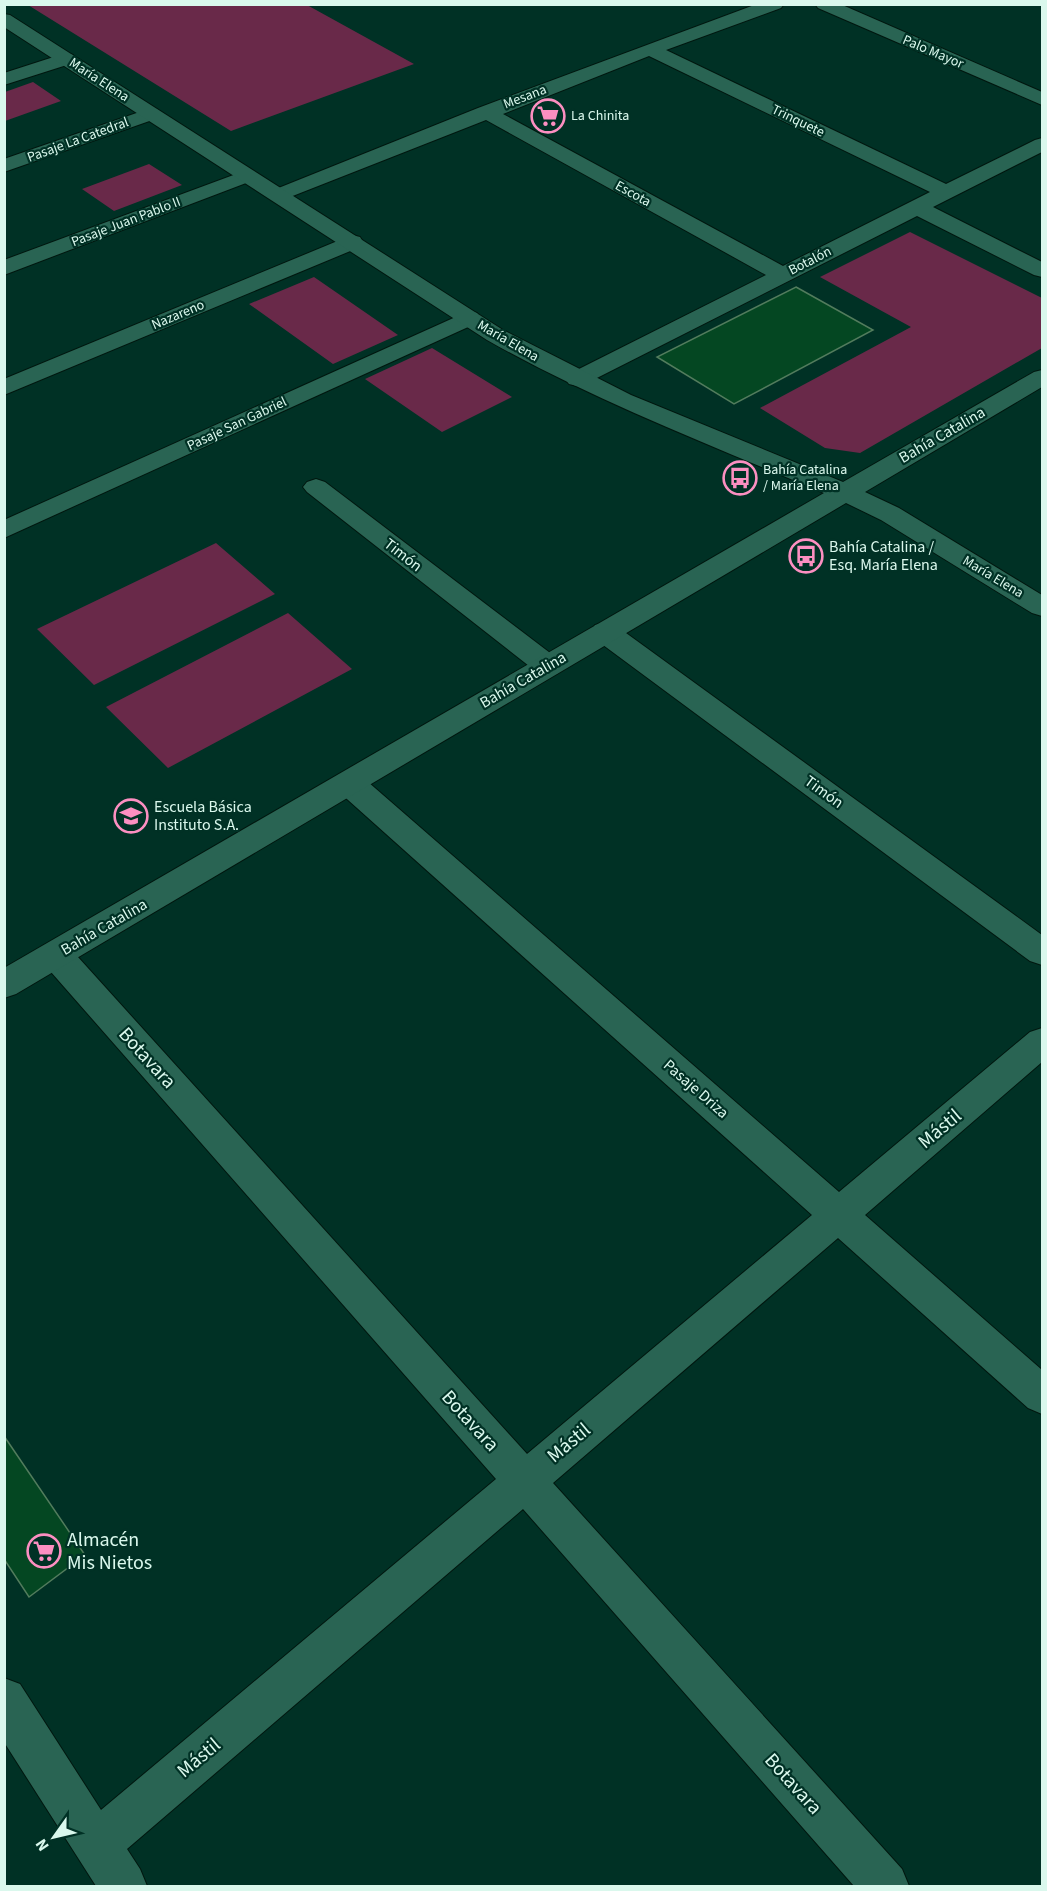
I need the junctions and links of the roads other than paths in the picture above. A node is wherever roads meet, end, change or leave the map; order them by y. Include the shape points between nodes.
1 (775, 4) edge
2 (824, 4) edge
3 (4, 20) edge
4 (650, 49) junction
5 (66, 59) junction
6 (4, 79) edge
7 (1042, 99) edge
8 (485, 112) junction
9 (152, 114) junction
10 (1042, 144) edge
11 (4, 166) edge
12 (247, 176) junction
13 (946, 192) junction
14 (278, 195) junction
15 (916, 207) junction
16 (352, 242) junction
17 (4, 268) edge
18 (1042, 270) edge
19 (782, 275) junction
20 (469, 318) junction
21 (1042, 377) edge
22 (577, 379) junction
23 (4, 388) edge
24 (316, 487) dead end
25 (844, 492) junction
26 (4, 530) edge
27 (1042, 607) edge
28 (606, 632) junction
29 (548, 666) junction
30 (349, 783) junction
31 (1042, 952) edge
32 (56, 955) junction
33 (4, 985) edge
34 (1042, 1042) edge
35 (839, 1215) junction
36 (1042, 1395) edge
37 (524, 1482) junction
38 (4, 1700) edge
39 (96, 1845) junction
40 (123, 1887) edge
41 (885, 1887) edge

1 - 4 street, Mesana
2 - 7 street, Palo Mayor
3 - 5 street, María Elena
4 - 8 street, Mesana
4 - 13 street, Trinquete
5 - 6 street
5 - 9 street, María Elena
8 - 14 street, Mesana
8 - 19 street, Escota
9 - 11 street, Pasaje La Catedral
9 - 12 street, María Elena
10 - 13 street, Botalón
12 - 14 street, María Elena
12 - 17 street, Pasaje Juan Pablo II
13 - 15 street, Botalón
14 - 16 street, María Elena
15 - 18 street
15 - 19 street, Botalón
16 - 20 street, María Elena
16 - 23 street, Nazareno
19 - 22 street, Botalón
20 - 22 street, María Elena
20 - 26 street, Pasaje San Gabriel
21 - 25 street, Bahía Catalina
22 - 25 street, María Elena
24 - 29 street, Timón
25 - 27 street, María Elena via 890,514
25 - 28 street, Bahía Catalina
28 - 29 street, Bahía Catalina
28 - 31 street, Timón
29 - 30 street, Bahía Catalina
30 - 32 street, Bahía Catalina
30 - 35 street, Pasaje Driza
32 - 33 street, Bahía Catalina
32 - 37 street, Botavara
34 - 35 street, Mástil
35 - 36 street, Pasaje Driza
35 - 37 street, Mástil
37 - 39 street, Mástil
37 - 41 street, Botavara
38 - 39 street
39 - 40 street

